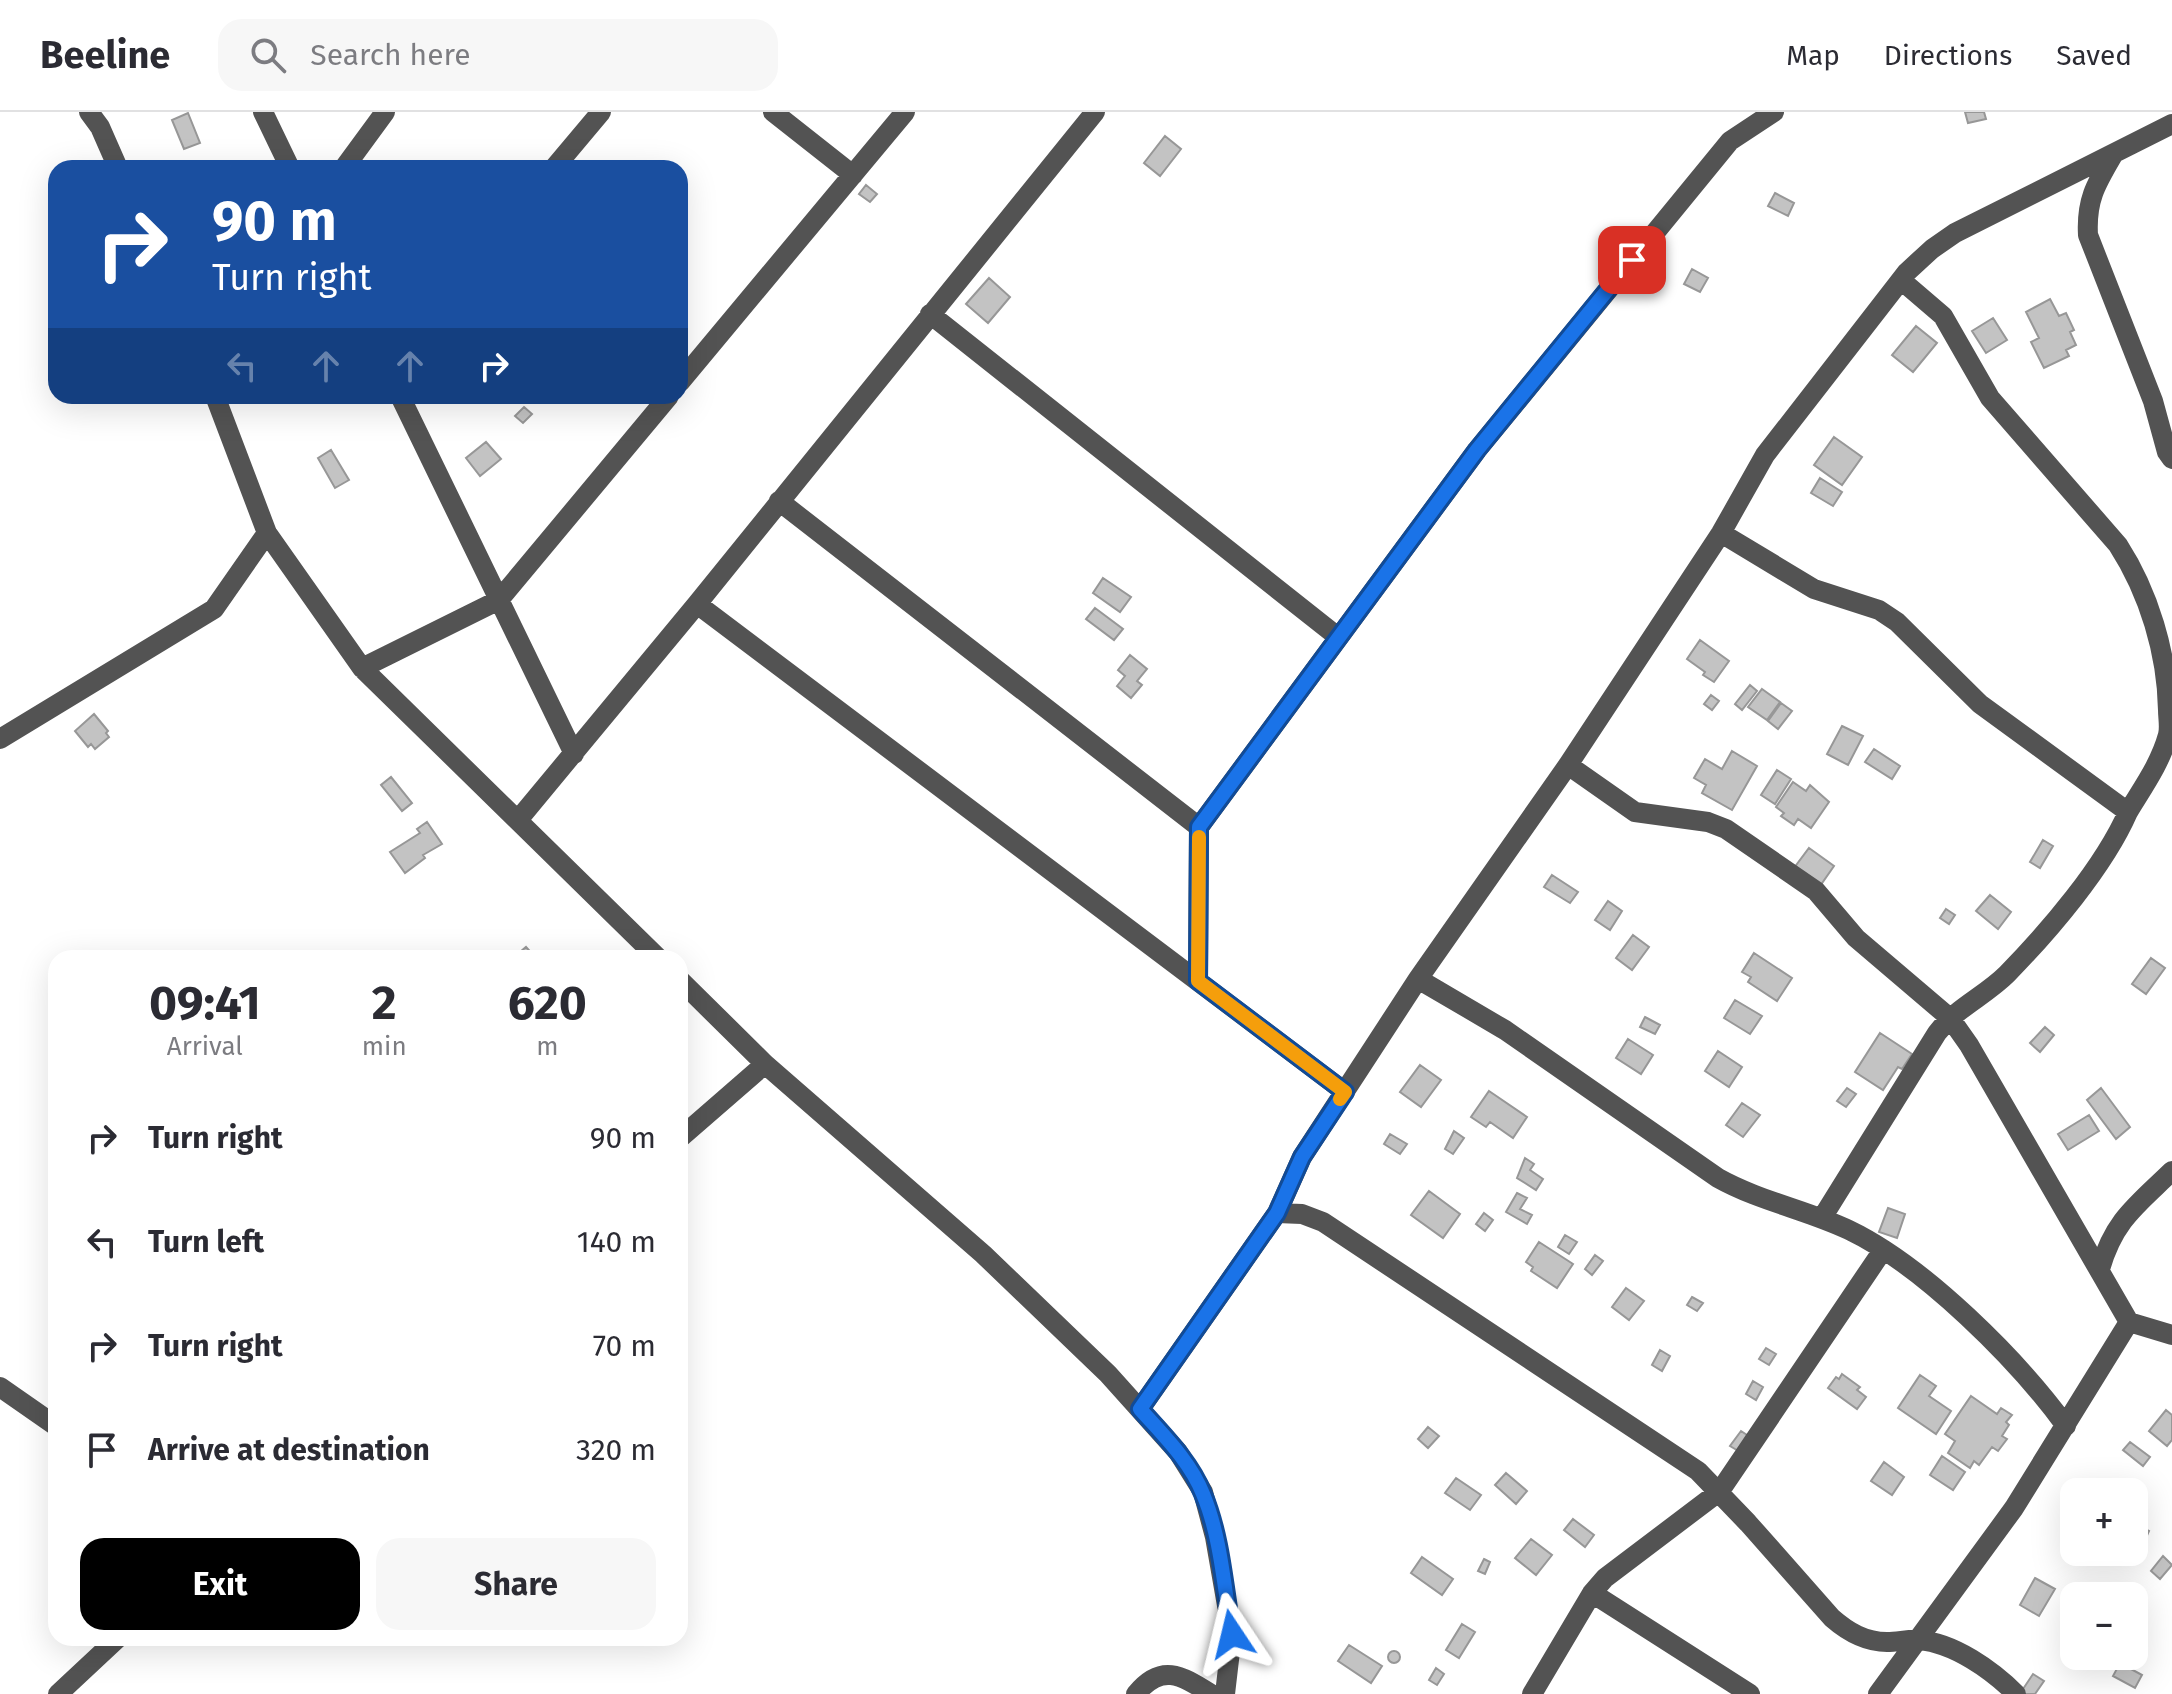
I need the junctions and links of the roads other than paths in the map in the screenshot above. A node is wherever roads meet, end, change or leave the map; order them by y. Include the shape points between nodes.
1 (263, 112) edge
2 (385, 112) edge
3 (601, 112) edge
4 (773, 112) edge
5 (905, 112) edge
6 (1095, 112) edge
7 (1774, 112) edge
8 (100, 117) edge
9 (2172, 124) edge
10 (2113, 155) junction
11 (115, 160) edge
12 (286, 160) edge
13 (350, 160) edge
14 (561, 160) edge
15 (853, 175) junction
16 (1901, 280) junction
17 (930, 314) junction
18 (688, 372) edge
19 (218, 404) edge
20 (404, 404) edge
21 (662, 404) edge
22 (2172, 459) edge
23 (779, 501) junction
24 (267, 533) junction
25 (1721, 533) junction
26 (499, 600) junction
27 (697, 604) junction
28 (1338, 637) junction
29 (362, 668) junction
30 (0, 739) edge
31 (574, 754) junction
32 (1568, 765) junction
33 (2128, 812) junction
34 (518, 820) junction
35 (1199, 827) junction
36 (650, 950) edge
37 (1418, 979) junction
38 (1198, 981) junction
39 (688, 988) edge
40 (1950, 1018) junction
41 (765, 1064) junction
42 (1345, 1092) junction
43 (688, 1131) edge
44 (2172, 1171) edge
45 (1277, 1213) junction
46 (1822, 1218) junction
47 (1883, 1250) junction
48 (2100, 1269) junction
49 (2129, 1322) junction
50 (2172, 1335) edge
51 (0, 1387) edge
52 (1140, 1409) junction
53 (48, 1420) edge
54 (2066, 1426) junction
55 (1720, 1491) junction
56 (1592, 1593) junction
57 (1919, 1640) junction
58 (109, 1646) edge
59 (58, 1694) edge
60 (1136, 1694) edge
61 (1211, 1694) edge
62 (1225, 1694) edge
63 (1532, 1694) edge
64 (1750, 1694) edge
65 (1878, 1694) edge
66 (2016, 1694) edge

1 - 12 street
2 - 13 street
3 - 14 street
4 - 15 street
5 - 15 street
6 - 17 street
7 - 28 street via 1730,141 1477,450
8 - 11 street
9 - 10 street
10 - 16 street via 1955,233
10 - 22 street via 2093,190 2088,235
15 - 18 street
16 - 25 street via 1765,455
16 - 33 street via 1943,316 1990,398 2133,567 2167,678 2169,731 2158,763
17 - 23 street
17 - 28 street
19 - 24 street
20 - 26 street
21 - 26 street
23 - 27 street
23 - 35 street
24 - 29 street
24 - 30 street via 214,609
25 - 32 street
25 - 33 street via 1814,589 1879,610 1897,622 1980,704
26 - 29 street
26 - 31 street
27 - 31 street
27 - 38 street
28 - 35 street
29 - 34 street
31 - 34 street
32 - 37 street
32 - 40 street via 1635,812 1726,829 1816,891 1856,938
33 - 40 street via 2113,844 2079,891 2007,975
34 - 36 street
35 - 38 street
37 - 42 street
37 - 46 street via 1505,1030 1718,1178
38 - 42 street
39 - 41 street
40 - 46 street
40 - 48 street
41 - 43 street
41 - 52 street via 983,1254
42 - 45 street via 1302,1157
44 - 48 street via 2118,1226
45 - 52 street
45 - 55 street via 1323,1222 1671,1451
46 - 47 street
47 - 54 street via 1963,1314 2045,1397
47 - 55 street
48 - 49 street
49 - 50 street
49 - 54 street
51 - 53 street
52 - 62 street via 1178,1452 1203,1492 1232,1634
54 - 57 street
55 - 56 street via 1632,1556
55 - 57 street via 1847,1631 1867,1640
56 - 63 street
56 - 64 street
57 - 65 street
57 - 66 street via 1980,1665
58 - 59 street
60 - 61 street via 1158,1676 1180,1675

